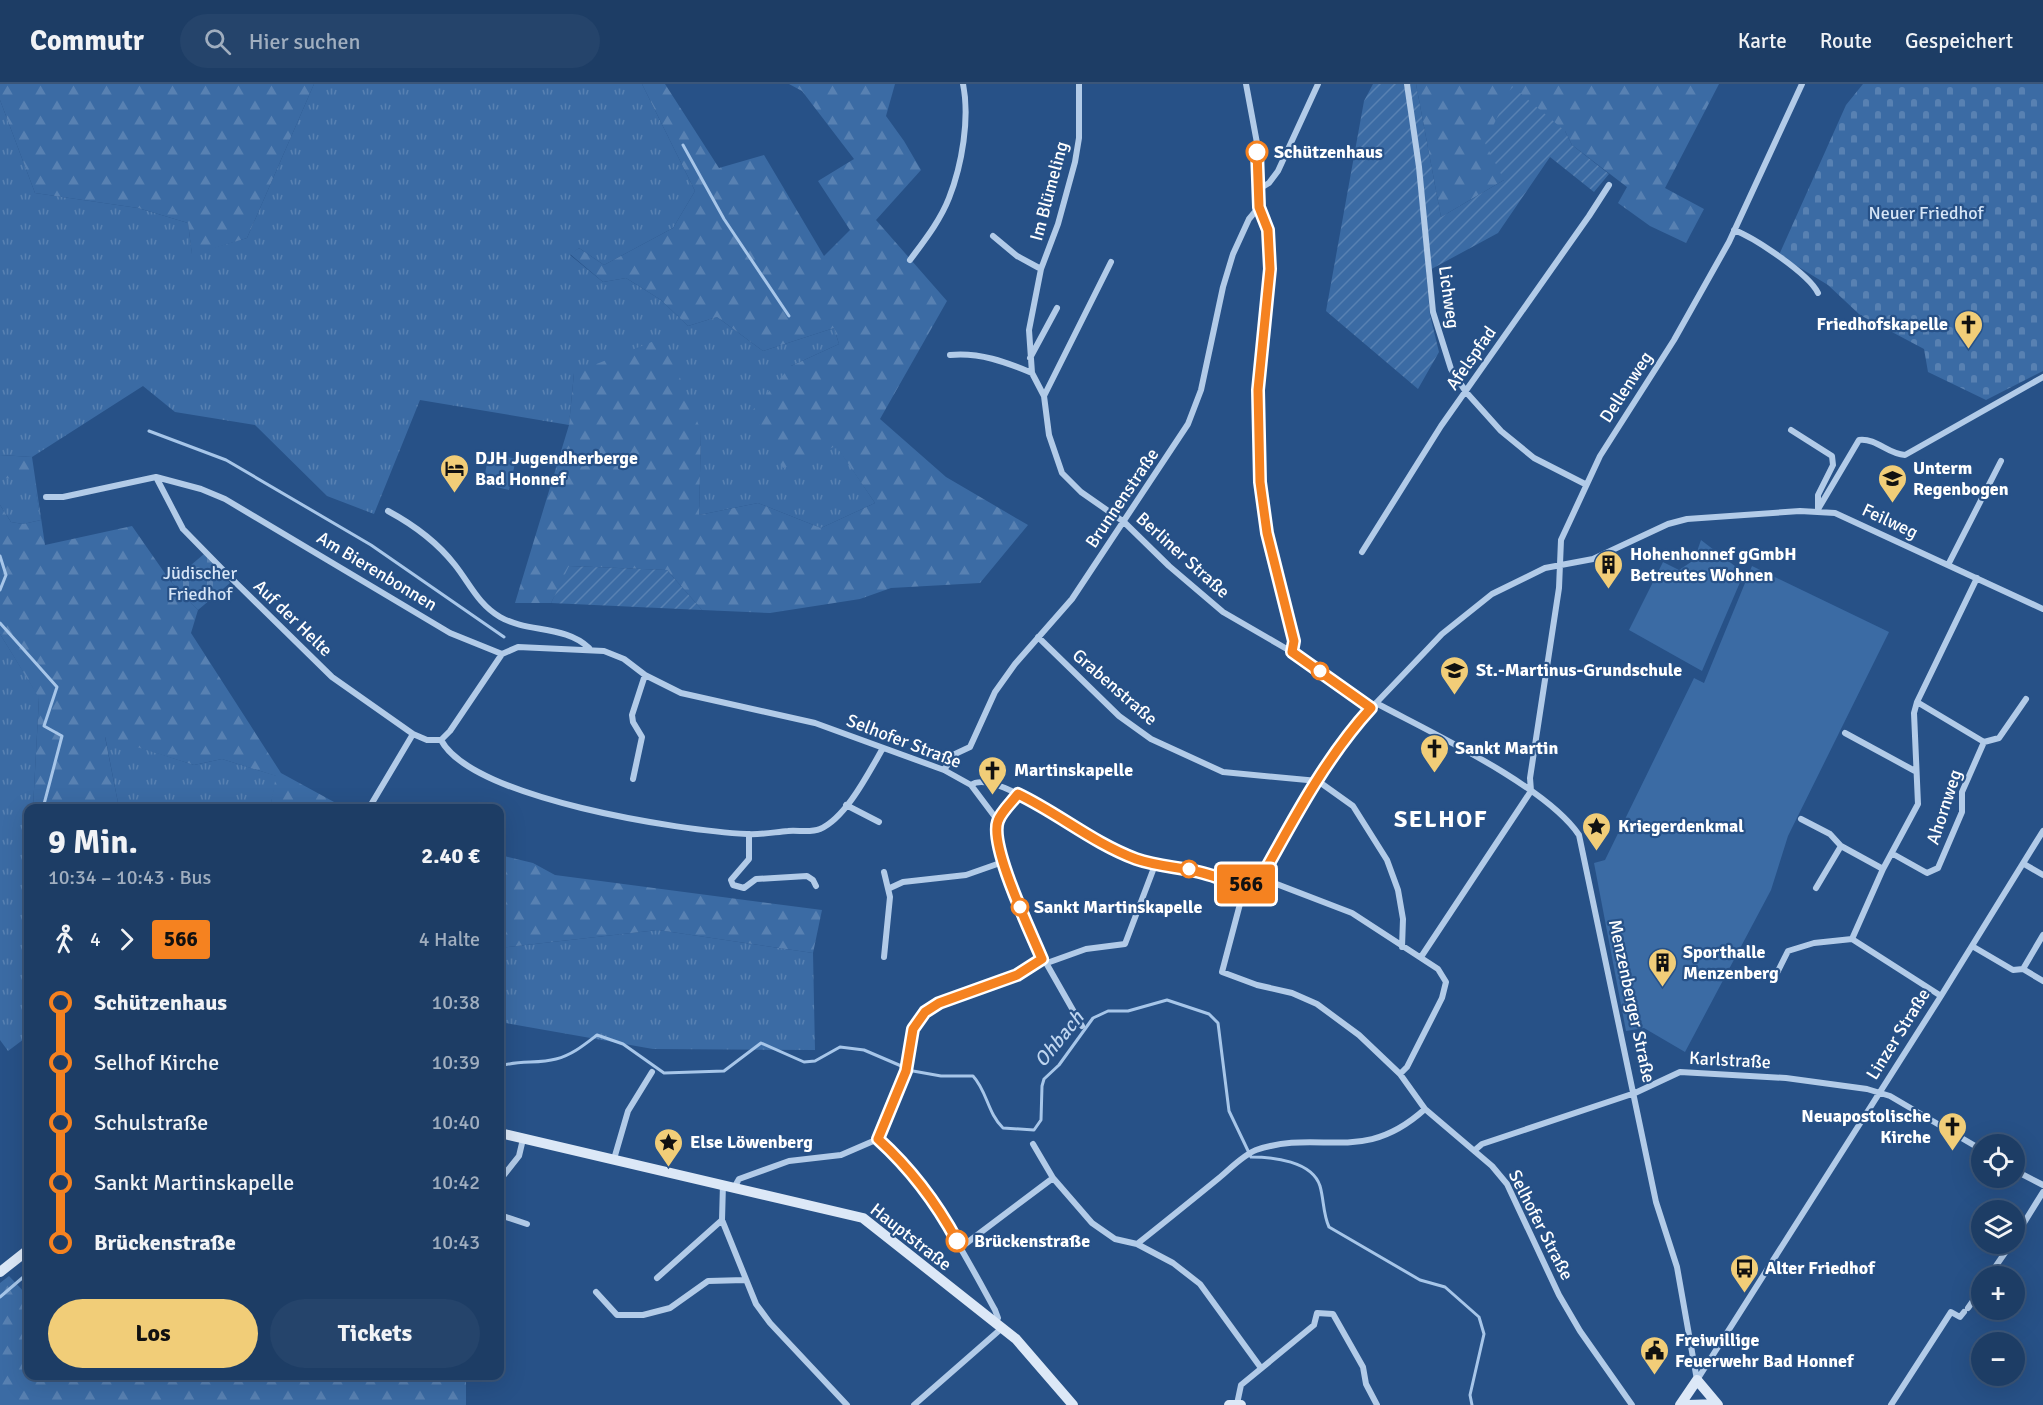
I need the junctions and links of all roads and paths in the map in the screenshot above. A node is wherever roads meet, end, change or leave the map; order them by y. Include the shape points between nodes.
1 (963, 84) edge
2 (1079, 84) edge
3 (1246, 84) edge
4 (1318, 84) edge
5 (1407, 84) edge
6 (1802, 84) edge
7 (1609, 184) dead end
8 (1259, 189) junction
9 (1259, 207) junction
10 (1734, 230) junction
11 (993, 236) dead end
12 (910, 261) dead end
13 (1112, 262) dead end
14 (1041, 269) junction
15 (1818, 293) dead end
16 (1057, 308) dead end
17 (950, 355) dead end
18 (1030, 359) junction
19 (1032, 373) junction
20 (2043, 377) edge
21 (1466, 392) junction
22 (1044, 396) junction
23 (1791, 430) dead end
24 (2001, 460) dead end
25 (156, 477) junction
26 (1585, 484) junction
27 (46, 497) dead end
28 (387, 511) dead end
29 (1818, 511) junction
30 (1124, 522) junction
31 (1362, 552) dead end
32 (1948, 564) junction
33 (1561, 566) junction
34 (1977, 578) junction
35 (2043, 609) edge
36 (1038, 637) junction
37 (589, 648) junction
38 (502, 654) junction
39 (1294, 654) junction
40 (645, 675) junction
41 (2026, 699) dead end
42 (1917, 702) junction
43 (1373, 706) junction
44 (1845, 733) dead end
45 (413, 734) junction
46 (441, 741) junction
47 (1984, 742) junction
48 (883, 747) junction
49 (944, 770) junction
50 (1916, 771) junction
51 (633, 779) dead end
52 (1318, 781) junction
53 (971, 784) junction
54 (1531, 791) junction
55 (1018, 794) junction
56 (371, 804) edge
57 (846, 805) junction
58 (1801, 819) dead end
59 (998, 821) junction
60 (879, 822) dead end
61 (2043, 831) edge
62 (749, 834) junction
63 (1841, 846) junction
64 (1893, 854) junction
65 (1003, 862) junction
66 (2024, 864) junction
67 (1155, 865) junction
68 (1883, 869) junction
69 (884, 872) dead end
70 (2043, 875) edge
71 (1261, 878) junction
72 (1245, 885) junction
73 (816, 886) dead end
74 (890, 888) junction
75 (1816, 888) dead end
76 (2043, 935) edge
77 (1852, 939) junction
78 (1972, 946) junction
79 (1402, 947) junction
80 (884, 957) dead end
81 (1421, 957) junction
82 (1045, 961) junction
83 (2023, 969) junction
84 (1777, 973) dead end
85 (2043, 981) edge
86 (1941, 996) junction
87 (1082, 1026) dead end
88 (652, 1072) dead end
89 (1400, 1074) junction
90 (1635, 1093) junction
91 (1880, 1093) junction
92 (1425, 1109) junction
93 (504, 1134) edge
94 (524, 1139) junction
95 (878, 1139) junction
96 (1033, 1144) dead end
97 (1971, 1144) edge
98 (1475, 1150) junction
99 (614, 1159) junction
100 (504, 1175) edge
101 (2025, 1176) edge
102 (1053, 1178) junction
103 (723, 1184) junction
104 (2043, 1185) edge
105 (735, 1186) junction
106 (2043, 1192) edge
107 (504, 1215) edge
108 (722, 1220) junction
109 (2025, 1221) edge
110 (527, 1224) dead end
111 (1137, 1244) junction
112 (960, 1248) junction
113 (24, 1253) edge
114 (0, 1272) edge
115 (657, 1278) dead end
116 (745, 1280) junction
117 (596, 1292) dead end
118 (1971, 1303) edge
119 (999, 1325) junction
120 (1261, 1368) junction
121 (1696, 1380) junction
122 (848, 1405) edge
123 (914, 1405) edge
124 (1073, 1405) edge
125 (1236, 1405) edge
126 (1377, 1405) edge
127 (1632, 1405) edge
128 (1680, 1405) edge
129 (1688, 1405) edge
130 (1718, 1405) edge
131 (1891, 1405) edge

1 - 12 street via 964,124 949,197
2 - 14 street, Im Blümeling via 1075,162
3 - 8 street via 1257,143
4 - 8 street via 1278,171
5 - 21 street, Lichweg via 1433,312 1451,369
6 - 10 street, Dellenweg
7 - 21 street, Afelspfad
8 - 9 street
9 - 30 street, Brunnenstraße via 1249,219 1222,287 1201,390 1188,424
9 - 39 street via 1268,230 1270,269 1258,390 1260,482 1267,533
10 - 15 street via 1768,247 1813,282
10 - 26 street, Dellenweg via 1674,340
11 - 14 street, Im Blümeling
13 - 22 street
14 - 18 street, Im Blümeling via 1029,330
16 - 18 street
17 - 19 street via 986,357
18 - 19 street, Im Blümeling
19 - 22 street, Berliner Straße
20 - 29 street via 1905,455 1869,439 1859,440
21 - 26 street, Lichweg via 1501,431 1534,458
21 - 31 street, Afelspfad
22 - 30 street, Berliner Straße via 1049,435 1062,473 1081,492
23 - 29 street via 1832,456 1833,465 1818,495
24 - 32 street
25 - 27 street via 63,497
25 - 38 street, Am Bierenbonnen via 225,500 450,633
25 - 45 street, Auf der Helte via 183,529 231,578 332,677
26 - 33 street, Dellenweg via 1562,540
28 - 37 street, Selhofer Straße via 433,541 458,568 484,606 517,624 578,638
29 - 32 street, Feilweg via 1845,517
29 - 33 street, Feilweg via 1687,519 1593,559
30 - 36 street, Brunnenstraße via 1072,599
30 - 39 street, Berliner Straße via 1223,612
32 - 34 street, Feilweg
33 - 43 street, Feilweg via 1545,568 1517,581 1462,616
33 - 54 street, Dellenweg
34 - 35 street, Feilweg
34 - 42 street
36 - 49 street, Brunnenstraße via 995,692 970,747 956,754
36 - 52 street, Grabenstraße via 1119,716 1182,755 1223,772
37 - 38 street via 518,647
37 - 40 street, Selhofer Straße via 624,659
38 - 46 street
39 - 43 street, Menzenberger Straße
40 - 48 street, Selhofer Straße via 681,693 815,723
40 - 51 street via 632,715 642,737
41 - 47 street via 2000,738
42 - 47 street
42 - 50 street
43 - 52 street, Feilweg
43 - 54 street, Menzenberger Straße via 1460,748
44 - 50 street
45 - 46 street, Auf der Helte
45 - 56 street
46 - 62 street via 447,752 463,763 516,788 578,807 622,818
47 - 64 street, Ahornweg via 1962,792 1962,812 1938,868 1927,873
48 - 49 street, Selhofer Straße
48 - 57 street
49 - 53 street, Selhofer Straße
50 - 64 street via 1918,804
52 - 71 street, Feilweg
52 - 79 street via 1353,806 1387,860 1403,919
53 - 55 street, Selhofer Straße via 989,783
53 - 59 street
54 - 81 street
54 - 90 street, Menzenberger Straße via 1579,835
55 - 59 street
55 - 67 street, Selhofer Straße via 1097,841
57 - 60 street
57 - 62 street via 830,824 817,831
58 - 63 street via 1830,834
59 - 65 street
61 - 66 street, Linzer Straße
62 - 73 street via 748,859 734,874 733,885 744,888 756,879 807,876
63 - 68 street
63 - 75 street
64 - 68 street
65 - 74 street via 966,875 903,882
65 - 82 street
66 - 70 street
66 - 78 street, Linzer Straße
67 - 72 street, Selhofer Straße via 1189,869
67 - 82 street via 1125,944 1086,949
68 - 77 street
69 - 74 street
71 - 72 street
71 - 79 street via 1352,913
72 - 89 street, Selhofer Straße via 1222,972 1317,1004 1359,1035
74 - 80 street
76 - 83 street
77 - 84 street via 1788,951
77 - 86 street
78 - 83 street via 2013,969
78 - 86 street, Linzer Straße
79 - 81 street
81 - 89 street via 1438,969 1446,982 1442,998
82 - 87 street
82 - 95 street via 925,1012 913,1029 907,1068
83 - 85 street
86 - 91 street, Linzer Straße
88 - 99 street via 627,1111
89 - 92 street, Selhofer Straße
90 - 91 street, Karlstraße via 1680,1072 1786,1078
90 - 98 street, Karlstraße via 1482,1144
90 - 121 street, Menzenberger Straße via 1656,1202 1677,1267
91 - 97 street, Karlstraße
91 - 121 street, Linzer Straße
92 - 98 street, Selhofer Straße
92 - 111 street via 1411,1122 1378,1138 1353,1144 1294,1143 1252,1151
93 - 94 main road, Hauptstraße
94 - 99 main road, Hauptstraße
94 - 100 street via 519,1156
95 - 105 street via 841,1155 789,1161 739,1179
95 - 112 street via 904,1163 939,1210
96 - 102 street
98 - 127 street, Selhofer Straße via 1507,1184 1559,1295
99 - 103 main road, Hauptstraße
101 - 104 street
102 - 111 street via 1092,1223 1115,1239
102 - 112 street
103 - 105 main road, Hauptstraße
103 - 108 street
105 - 119 main road, Hauptstraße via 863,1218
106 - 109 street
107 - 110 street
108 - 115 street
108 - 116 street
111 - 120 street via 1173,1263 1200,1284
112 - 119 street via 995,1310
113 - 114 main road
116 - 117 street via 708,1281 670,1308 628,1316 617,1315
116 - 122 street via 770,1323
118 - 131 street via 1960,1317 1951,1312
119 - 123 street
119 - 124 main road, Hauptstraße via 1033,1356
120 - 125 street via 1241,1385
120 - 126 street via 1314,1325 1317,1313 1333,1314 1363,1367 1366,1384
121 - 128 main road, Linzer Straße
121 - 130 main road
129 - 130 main road

